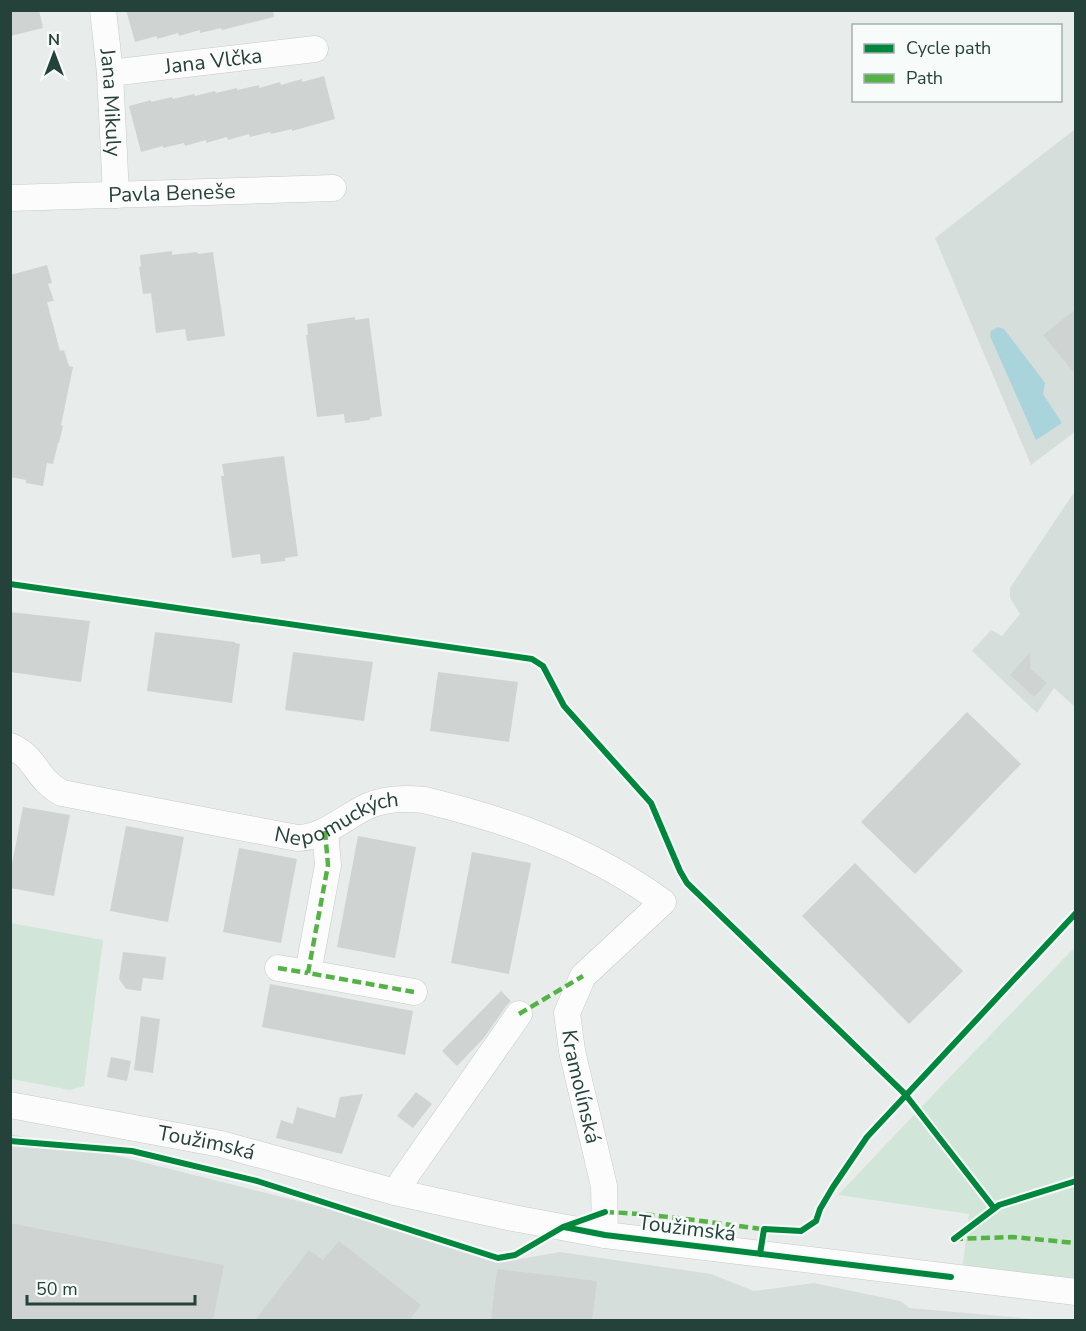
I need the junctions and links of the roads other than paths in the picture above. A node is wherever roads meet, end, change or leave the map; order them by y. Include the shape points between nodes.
1 (103, 10) edge
2 (315, 49) dead end
3 (110, 73) junction
4 (333, 188) dead end
5 (116, 195) junction
6 (10, 198) edge
7 (10, 746) edge
8 (325, 831) junction
9 (663, 902) joint
10 (278, 968) dead end
11 (308, 973) junction
12 (414, 992) dead end
13 (519, 1014) dead end
14 (10, 1105) edge
15 (395, 1192) junction
16 (605, 1235) junction
17 (1076, 1292) edge

1 - 3 street, Jana Mikuly
2 - 3 street, Jana Vlčka
3 - 5 street, Jana Mikuly
4 - 5 street, Pavla Beneše
5 - 6 street, Pavla Beneše
7 - 8 street, Nepomuckých via 26,755 54,788 70,796 297,838
8 - 9 street, Nepomuckých via 381,802 424,800 525,829 567,846
8 - 11 street via 328,865
9 - 16 street, Kramolínská via 583,976 567,1013 603,1186
10 - 11 street
11 - 12 street
13 - 15 street
14 - 15 street, Toužimská via 221,1144
15 - 16 street, Toužimská
16 - 17 street, Toužimská

